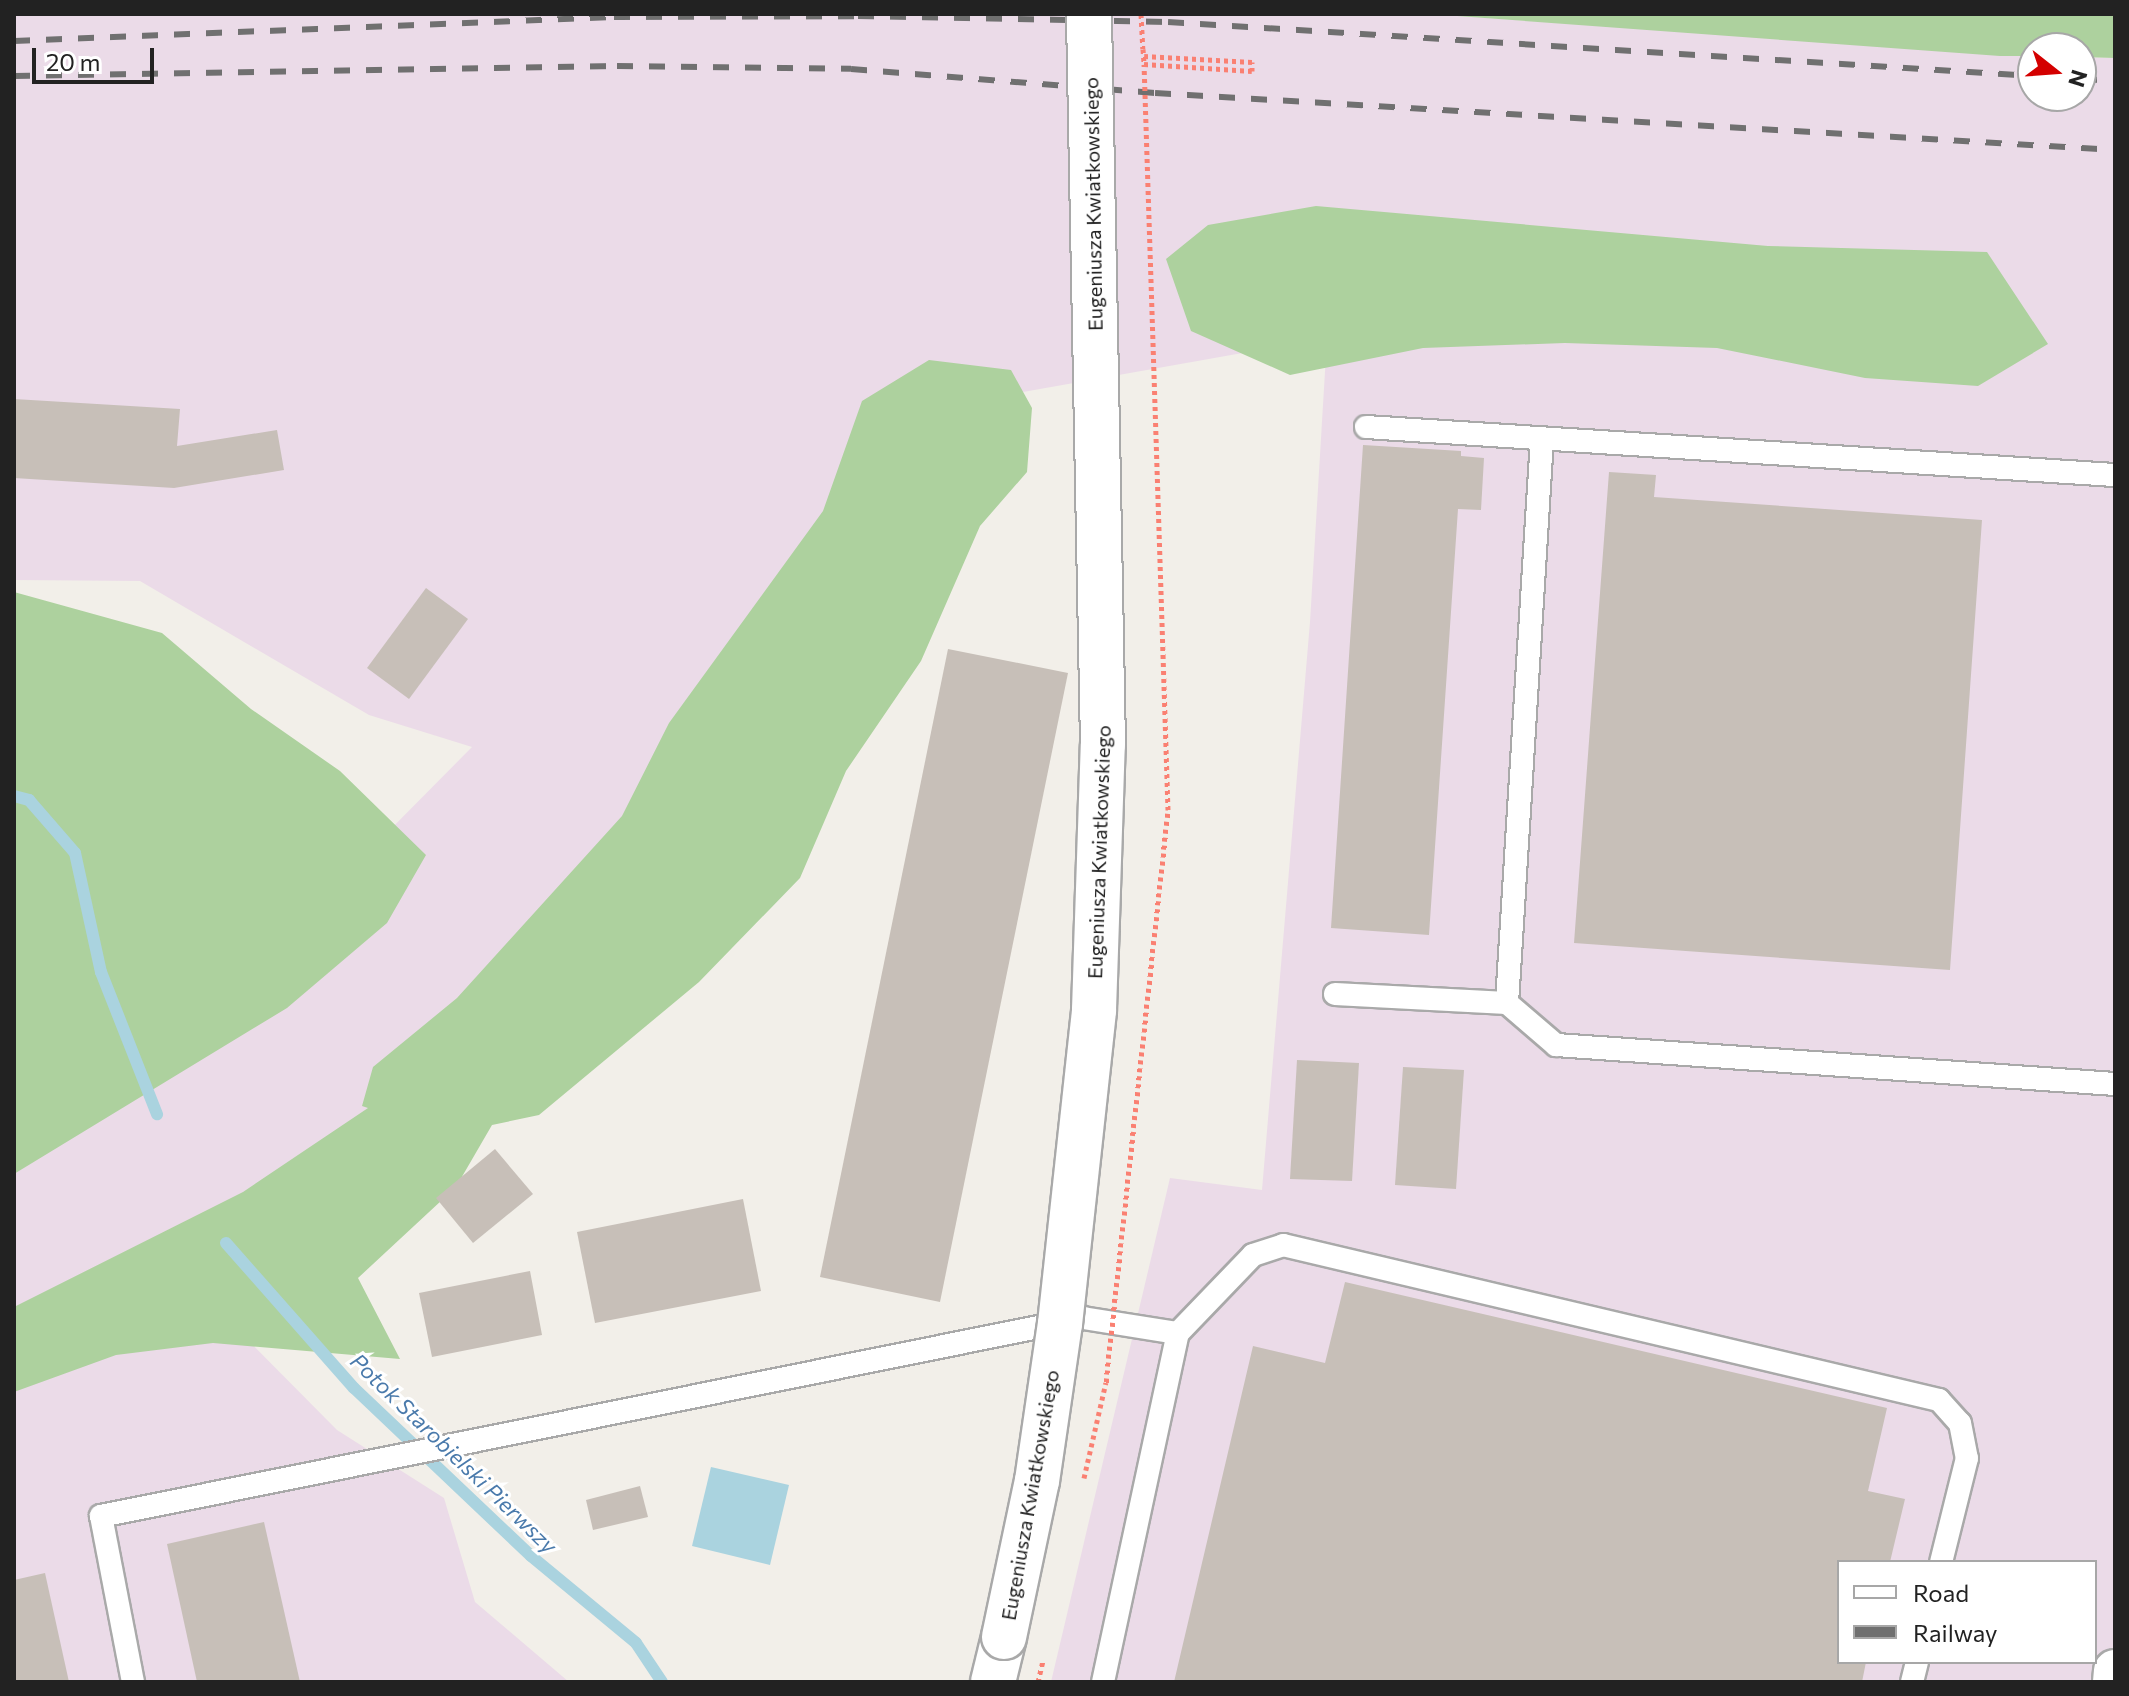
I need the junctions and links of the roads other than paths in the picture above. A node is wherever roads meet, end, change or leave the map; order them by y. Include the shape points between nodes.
1 (1089, 14) edge
2 (1366, 427) dead end
3 (1542, 439) junction
4 (2115, 475) edge
5 (1335, 994) dead end
6 (1507, 1003) junction
7 (2115, 1084) edge
8 (1178, 1333) junction
9 (1942, 1560) edge
10 (2115, 1671) edge
11 (133, 1682) edge
12 (993, 1682) edge
13 (1103, 1682) edge
14 (2114, 1682) edge

1 - 12 street, Eugeniusza Kwiatkowskiego, bridge via 1103,745 1094,1010 1037,1481
2 - 3 lane
3 - 4 lane
3 - 6 lane
5 - 6 lane
6 - 7 lane via 1556,1045
8 - 9 lane via 1253,1255 1283,1245 1939,1400 1960,1423 1967,1458
8 - 11 lane via 1083,1318 101,1516
8 - 13 lane
10 - 14 street

